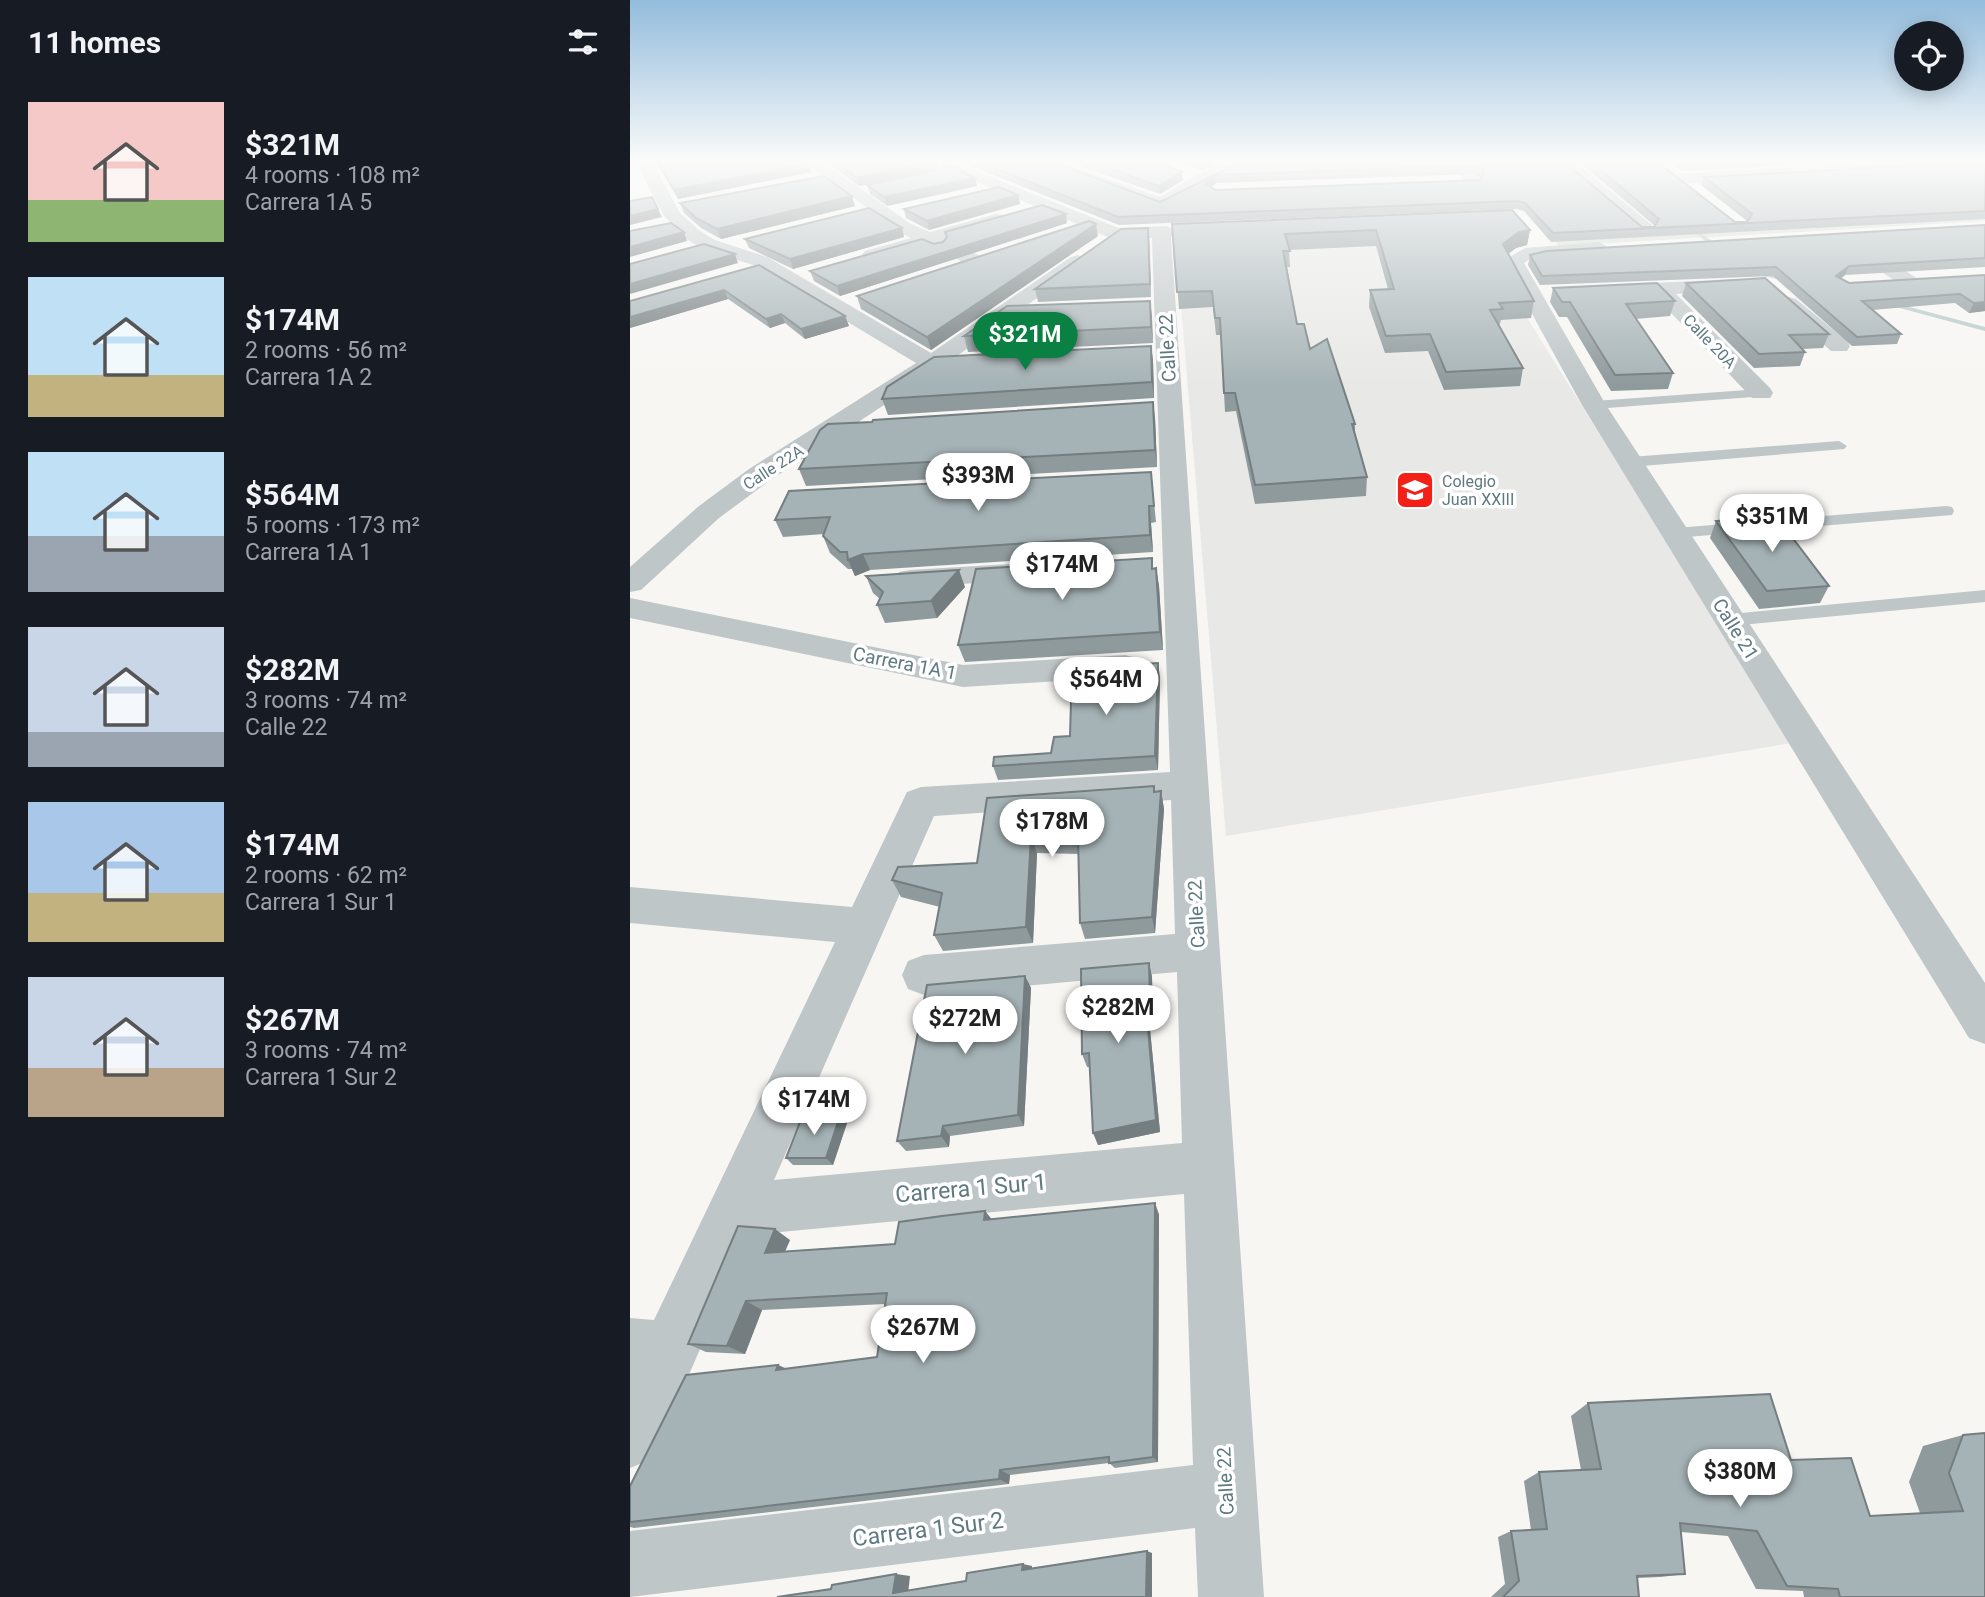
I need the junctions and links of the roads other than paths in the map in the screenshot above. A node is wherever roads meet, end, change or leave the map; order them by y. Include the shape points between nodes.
1 (702, 236) edge
2 (918, 236) edge
3 (936, 236) edge
4 (1115, 236) edge
5 (1168, 236) edge
6 (1642, 236) edge
7 (1656, 236) edge
8 (1841, 236) edge
9 (752, 238) edge
10 (924, 239) junction
11 (1647, 240) junction
12 (714, 246) junction
13 (687, 250) edge
14 (1002, 253) edge
15 (851, 261) edge
16 (976, 262) junction
17 (766, 264) junction
18 (951, 270) edge
19 (814, 272) edge
20 (728, 276) edge
21 (790, 279) junction
22 (1934, 279) edge
23 (1908, 281) junction
24 (1870, 283) edge
25 (1660, 289) junction
26 (1596, 292) edge
27 (862, 299) edge
28 (1042, 300) junction
29 (837, 307) junction
30 (1839, 346) dead end
31 (973, 361) edge
32 (932, 363) junction
33 (1761, 393) joint
34 (1594, 405) junction
35 (873, 426) edge
36 (833, 429) junction
37 (1839, 446) dead end
38 (1630, 462) junction
39 (1946, 511) dead end
40 (1675, 533) junction
41 (1057, 570) edge
42 (883, 581) edge
43 (630, 583) edge
44 (1985, 596) edge
45 (630, 608) edge
46 (1731, 620) junction
47 (1183, 662) junction
48 (1189, 785) junction
49 (630, 905) edge
50 (862, 926) junction
51 (1198, 951) junction
52 (924, 975) dead end
53 (1985, 1023) edge
54 (1209, 1166) junction
55 (734, 1210) junction
56 (650, 1349) edge
57 (630, 1437) edge
58 (1226, 1493) junction
59 (630, 1564) edge
60 (1231, 1597) edge

1 - 12 street
2 - 10 street
3 - 10 street
4 - 28 street, Calle 22A
5 - 47 street, Calle 22 via 1152,306 1153,352 1164,562
6 - 11 street
7 - 11 street
8 - 23 street
9 - 12 street
10 - 15 street
10 - 16 street
11 - 34 street, Calle 21 via 1614,236 1539,243 1513,261 1545,294
12 - 13 street
12 - 17 street
14 - 16 street
16 - 18 street
16 - 28 street
17 - 20 street
17 - 21 street
19 - 21 street
21 - 29 street
22 - 23 street
23 - 24 street
25 - 26 street
25 - 30 street via 1768,288
25 - 33 street, Calle 20A
27 - 29 street
28 - 32 street, Calle 22A via 1007,312
29 - 32 street
31 - 32 street
32 - 36 street, Calle 22A
33 - 34 lane
34 - 38 street, Calle 21
35 - 36 street
36 - 43 street, Calle 22A via 709,512
37 - 38 lane
38 - 40 street, Calle 21
39 - 40 lane
40 - 46 street, Calle 21
41 - 42 street
44 - 46 lane
45 - 47 street, Carrera 1A 1 via 963,676
46 - 53 street, Calle 21
47 - 48 street, Calle 22
48 - 50 street via 921,802
48 - 51 street, Calle 22
49 - 50 street
50 - 55 street
51 - 52 street
51 - 54 street, Calle 22
54 - 55 street, Carrera 1 Sur 1
54 - 58 street, Calle 22
55 - 56 street
56 - 57 street
58 - 59 street, Carrera 1 Sur 2
58 - 60 street, Calle 22

